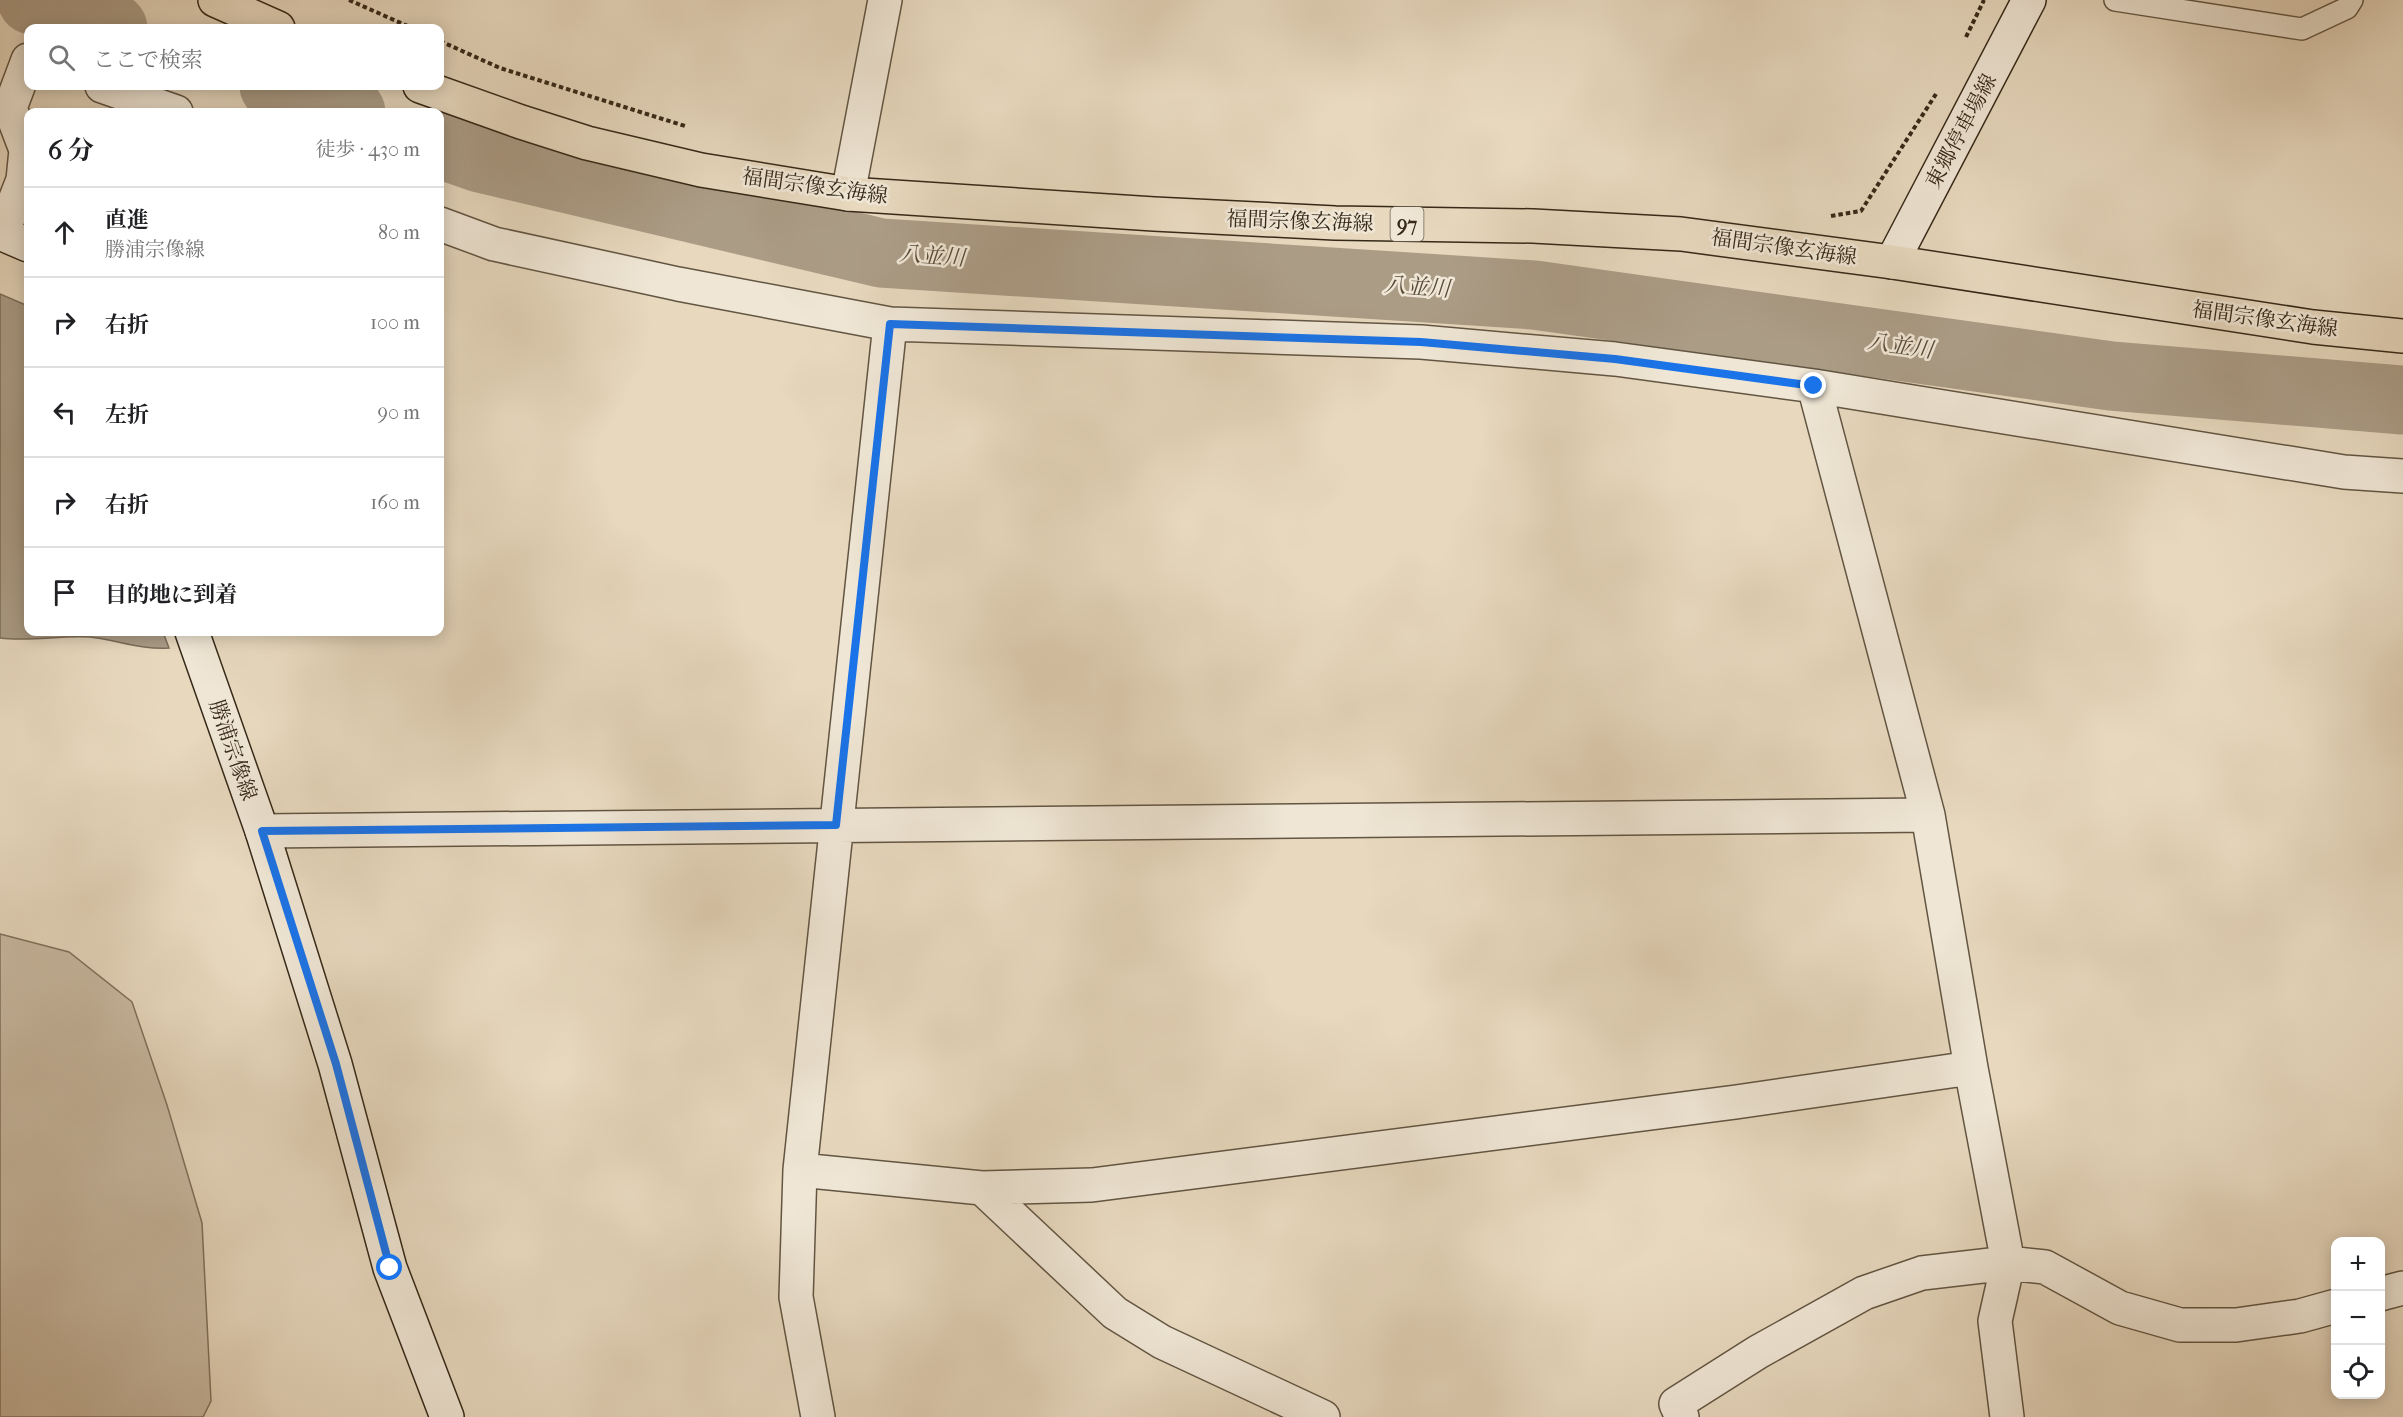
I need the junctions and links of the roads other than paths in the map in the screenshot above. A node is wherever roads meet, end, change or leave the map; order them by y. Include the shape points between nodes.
1 (215, 0) edge
2 (885, 0) edge
3 (2030, 0) edge
4 (2115, 0) edge
5 (2352, 0) edge
6 (269, 24) edge
7 (24, 71) edge
8 (113, 90) edge
9 (431, 90) edge
10 (165, 108) edge
11 (24, 145) edge
12 (24, 170) edge
13 (848, 194) junction
14 (444, 225) edge
15 (10, 238) edge
16 (1892, 262) junction
17 (890, 324) junction
18 (2403, 336) edge
19 (1814, 386) junction
20 (2403, 476) edge
21 (193, 636) edge
22 (1928, 815) junction
23 (836, 825) junction
24 (262, 831) junction
25 (1971, 1068) junction
26 (800, 1170) junction
27 (982, 1188) junction
28 (2008, 1263) junction
29 (2403, 1288) edge
30 (2385, 1293) edge
31 (2331, 1307) edge
32 (447, 1417) edge
33 (818, 1417) edge
34 (1323, 1417) edge
35 (1682, 1417) edge
36 (2007, 1417) edge

1 - 6 main road
2 - 13 street
3 - 16 street, 東郷停車場線
4 - 5 lane via 2302,29 2347,8
7 - 11 street via 10,108
8 - 10 street
9 - 13 main road, 福間宗像玄海線 / 97 via 587,143 701,170
12 - 15 street
13 - 16 main road, 福間宗像玄海線 / 97 via 1335,223 1533,226 1681,234
14 - 17 street via 494,244
16 - 18 main road, 福間宗像玄海線 / 97 via 2313,327
17 - 19 street via 1421,342 1615,359
17 - 23 street
19 - 20 street via 2343,472
19 - 22 street
21 - 24 street, 勝浦宗像線
22 - 23 street
22 - 25 street
23 - 24 street
23 - 26 street
24 - 32 street, 勝浦宗像線 via 336,1064 390,1268
25 - 27 street via 1092,1185
25 - 28 street
26 - 27 street
26 - 33 street via 796,1297
27 - 34 street via 1115,1313 1162,1342
28 - 31 street via 2045,1267 2120,1308 2180,1325 2236,1325
28 - 35 street via 1922,1273 1864,1293 1758,1352 1676,1404
28 - 36 street via 1995,1321
29 - 30 street

